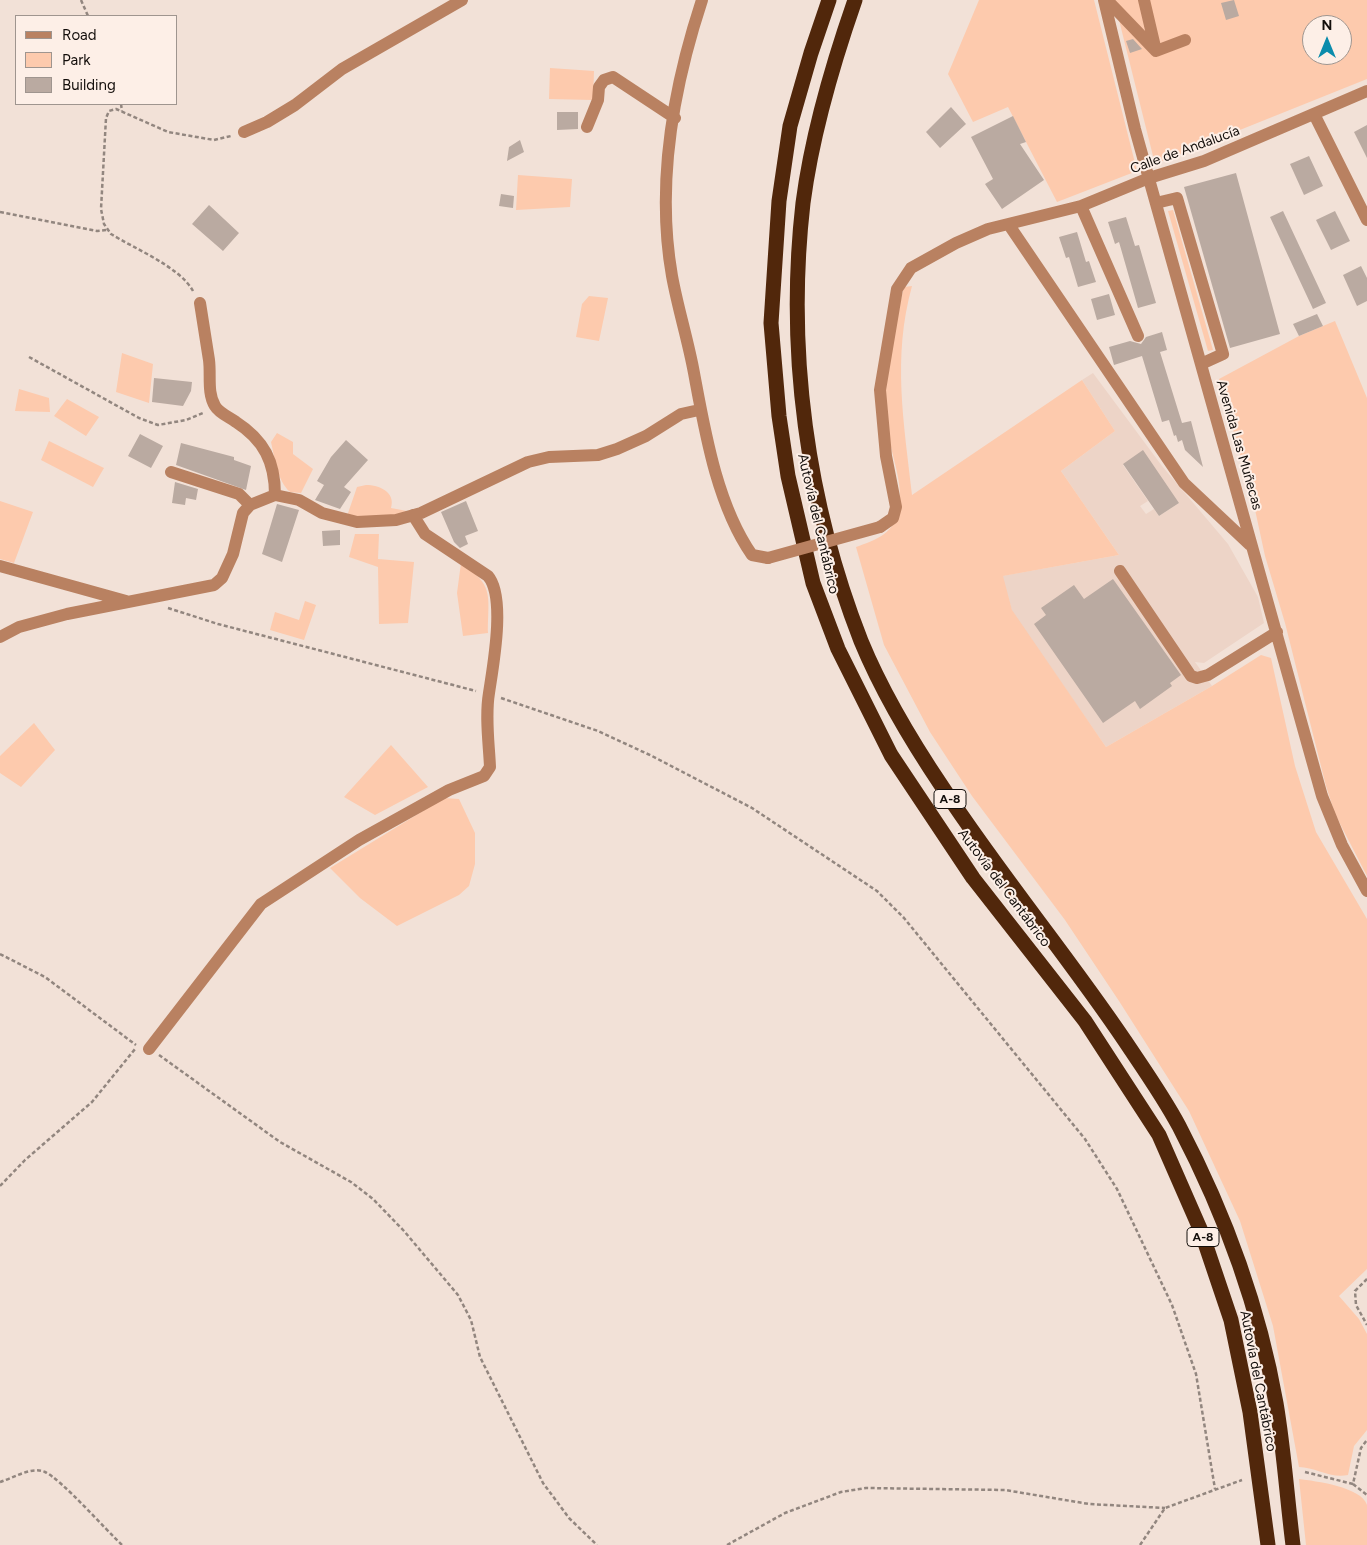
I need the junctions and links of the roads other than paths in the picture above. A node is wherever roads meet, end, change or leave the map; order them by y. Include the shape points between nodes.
1 (462, 0) edge
2 (702, 0) edge
3 (830, 0) edge
4 (855, 0) edge
5 (1105, 0) edge
6 (1144, 0) edge
7 (1185, 40) dead end
8 (1156, 50) junction
9 (1367, 91) edge
10 (1314, 114) junction
11 (675, 118) junction
12 (587, 127) dead end
13 (244, 132) road end
14 (1149, 178) junction
15 (1156, 203) junction
16 (1081, 206) junction
17 (1367, 220) edge
18 (1009, 225) junction
19 (200, 304) road end
20 (1138, 336) dead end
21 (1201, 364) junction
22 (699, 410) junction
23 (171, 472) dead end
24 (275, 495) junction
25 (250, 505) junction
26 (412, 515) junction
27 (1252, 546) junction
28 (0, 566) edge
29 (1120, 571) dead end
30 (128, 601) junction
31 (1277, 632) junction
32 (0, 637) edge
33 (1367, 891) edge
34 (149, 1049) road end
35 (1268, 1545) edge
36 (1293, 1545) edge

1 - 13 street via 342,69 288,109
2 - 11 street
3 - 35 highway, Autovía del Cantábrico / A-8 via 790,126 779,201 771,323 788,476 813,583 838,649 891,755 972,878 1085,1021 1159,1135 1201,1231 1231,1320 1250,1412
4 - 36 highway, Autovía del Cantábrico / A-8 via 831,69 815,136 803,202 798,273 798,348 804,420 812,477 834,564 862,644 896,713 942,787 1139,1062 1177,1122 1205,1179 1229,1236 1276,1403
5 - 8 street
5 - 14 street, Avenida Las Muñecas
6 - 8 street
7 - 8 street
9 - 10 street, Calle de Andalucía
10 - 14 street, Calle de Andalucía via 1204,161
10 - 17 street
11 - 12 street via 613,77 604,80 599,87 598,100
11 - 22 street via 668,146 669,247
14 - 15 street, Avenida Las Muñecas
14 - 16 street, Calle de Andalucía
15 - 21 street, Avenida Las Muñecas
15 - 21 street via 1177,198 1223,354
16 - 18 street, Calle de Andalucía
16 - 20 street
18 - 22 street, Calle de Andalucía, bridge via 988,229 956,242 911,268 897,288 880,390 886,456 896,506 893,518 880,526 768,558 752,556 742,541 712,459
18 - 27 street via 1184,483
19 - 24 street via 209,362 210,394 215,406 251,432 263,445 271,460
21 - 27 street, Avenida Las Muñecas
22 - 26 street via 681,414 646,436 598,455 549,457 528,462
23 - 25 street via 239,494
24 - 25 street
24 - 26 street via 300,500 322,513 357,522 396,520
25 - 30 street via 243,513 233,554 222,578 214,585
26 - 34 street via 425,534 494,583 497,595 489,694 490,767 484,776 449,790 359,840 261,904
27 - 31 street, Avenida Las Muñecas
28 - 30 street
29 - 31 street via 1191,676 1208,675
30 - 32 street via 19,627
31 - 33 street, Avenida Las Muñecas via 1322,796

